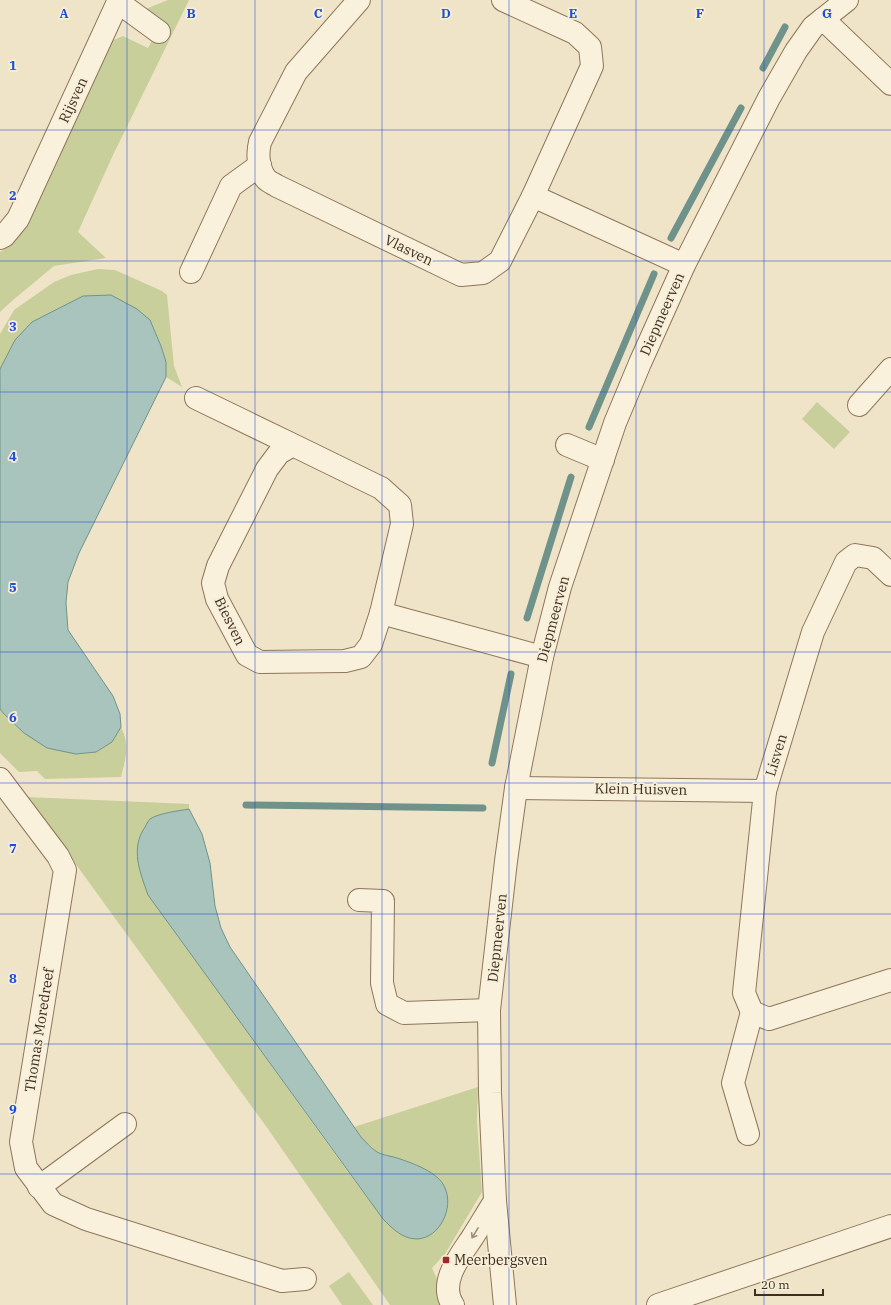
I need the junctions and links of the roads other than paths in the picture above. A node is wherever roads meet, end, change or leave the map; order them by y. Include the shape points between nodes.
1 (358, 0) edge
2 (503, 0) edge
3 (847, 0) edge
4 (823, 18) junction
5 (159, 32) dead end
6 (891, 84) edge
7 (260, 165) junction
8 (533, 196) junction
9 (0, 238) edge
10 (684, 265) junction
11 (192, 272) dead end
12 (891, 369) edge
13 (196, 398) dead end
14 (860, 405) dead end
15 (293, 445) junction
16 (567, 445) dead end
17 (603, 460) junction
18 (891, 575) edge
19 (381, 613) junction
20 (542, 657) junction
21 (0, 779) edge
22 (516, 788) junction
23 (765, 791) junction
24 (359, 900) dead end
25 (891, 980) edge
26 (489, 1010) junction
27 (752, 1012) junction
28 (125, 1124) dead end
29 (748, 1134) dead end
30 (39, 1187) junction
31 (495, 1201) junction
32 (891, 1226) edge
33 (305, 1279) dead end
34 (453, 1305) edge
35 (505, 1305) edge
36 (658, 1305) edge

1 - 7 street via 296,72 260,142
2 - 8 street, Vlasven via 575,33 590,48 592,66
3 - 4 street, Diepmeerven
4 - 6 street
4 - 10 street, Diepmeerven via 813,27 796,51 769,98
5 - 9 street, Rijsven via 118,2 18,219
7 - 8 street, Vlasven via 267,179 277,186 461,275 483,273 500,261
7 - 11 street via 231,186
8 - 10 street
10 - 17 street, Diepmeerven via 615,423
12 - 14 street
13 - 15 street, Biesven
15 - 19 street, Biesven via 381,488 400,505 402,524
15 - 19 street, Biesven via 279,453 267,469 218,566 213,583 217,599 246,655 260,662 345,661 361,657 372,644
16 - 17 street
17 - 20 street, Diepmeerven via 560,588
18 - 23 street, Lisven via 873,558 855,555 846,562 813,632
19 - 20 street
20 - 22 street, Diepmeerven
21 - 30 street, Thomas Moredreef via 58,856 65,870 21,1142 26,1168
22 - 23 street, Klein Huisven
22 - 26 street, Diepmeerven
23 - 27 street, Lisven via 744,994
24 - 26 street via 383,901 382,983 387,1004 404,1013
25 - 27 street via 768,1019
26 - 31 street, Diepmeerven
27 - 29 street via 733,1083
28 - 30 street
30 - 33 street, Thomas Moredreef via 53,1204 86,1219 282,1281
31 -> 34 street via 454,1264 448,1290 449,1300
31 - 35 street, Diepmeerven
32 - 36 street

